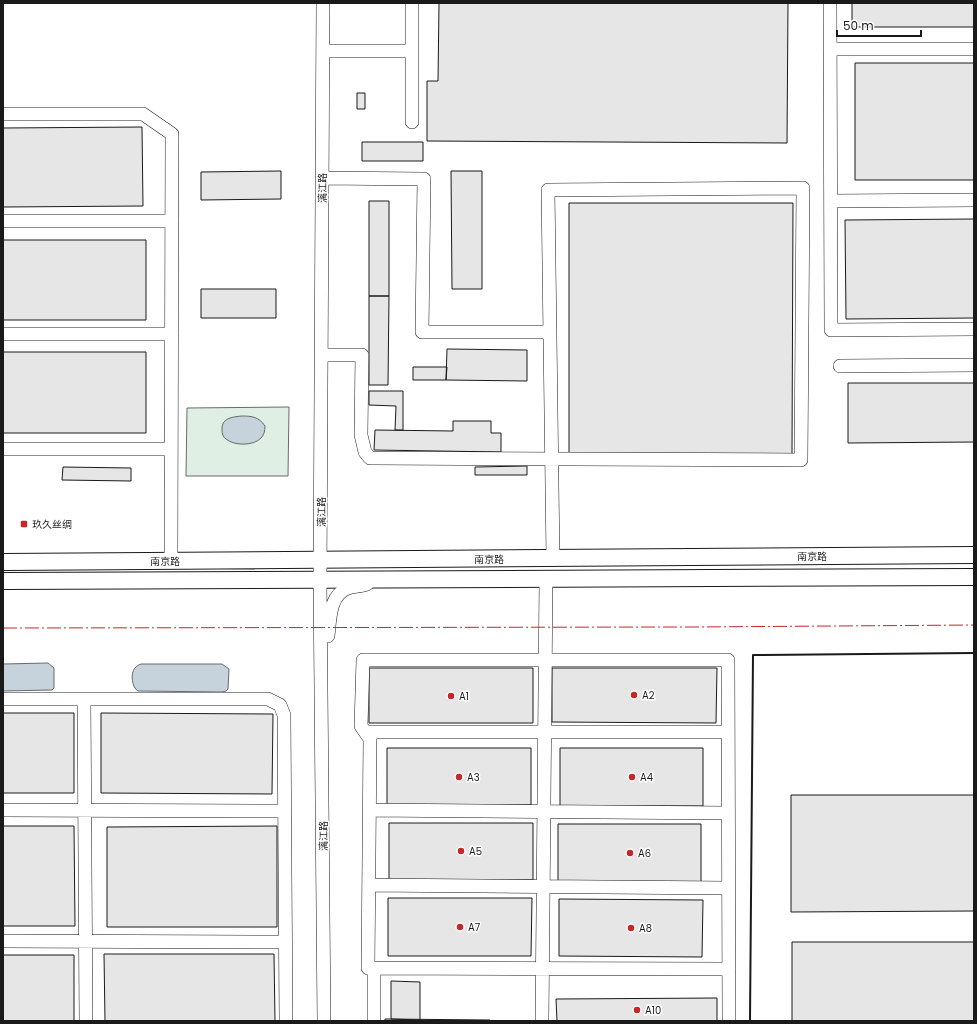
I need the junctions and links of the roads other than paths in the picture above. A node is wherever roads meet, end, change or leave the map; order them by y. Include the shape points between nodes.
1 (323, 3) edge
2 (412, 3) edge
3 (830, 3) edge
4 (830, 49) junction
5 (974, 49) edge
6 (323, 52) junction
7 (412, 52) junction
8 (3, 114) edge
9 (412, 122) dead end
10 (322, 178) junction
11 (974, 200) edge
12 (831, 201) junction
13 (3, 221) edge
14 (172, 221) junction
15 (974, 329) edge
16 (550, 332) junction
17 (3, 334) edge
18 (172, 334) junction
19 (322, 355) junction
20 (840, 366) dead end
21 (974, 366) edge
22 (3, 449) edge
23 (172, 449) junction
24 (551, 459) junction
25 (974, 555) edge
26 (553, 558) junction
27 (320, 560) junction
28 (171, 561) junction
29 (3, 562) edge
30 (974, 577) edge
31 (546, 579) junction
32 (320, 580) junction
33 (388, 580) junction
34 (3, 581) edge
35 (545, 660) junction
36 (321, 692) junction
37 (3, 699) edge
38 (84, 699) junction
39 (366, 732) junction
40 (545, 732) junction
41 (728, 732) junction
42 (3, 810) edge
43 (85, 810) junction
44 (370, 810) junction
45 (284, 811) junction
46 (544, 812) junction
47 (728, 813) junction
48 (369, 885) junction
49 (543, 886) junction
50 (728, 888) junction
51 (3, 941) edge
52 (85, 941) junction
53 (285, 942) junction
54 (374, 968) junction
55 (542, 968) junction
56 (729, 969) junction
57 (86, 1021) edge
58 (286, 1021) edge
59 (324, 1021) edge
60 (374, 1021) edge
61 (542, 1021) edge
62 (729, 1021) edge

1 - 6 street, 漓江路
2 - 7 street
3 - 4 street
4 - 5 street
4 - 12 street
6 - 7 street
6 - 10 street, 漓江路
7 - 9 street
8 - 14 street via 143,114 172,134
10 - 16 street via 424,178 422,332
10 - 19 street, 漓江路
11 - 12 street
12 - 15 street via 831,330
13 - 14 street
14 - 18 street
16 - 24 street
16 - 24 street via 548,190 803,188 801,460
17 - 18 street
18 - 23 street
19 - 24 street via 362,355 361,434 365,452 370,458
19 - 27 street, 漓江路
20 - 21 street
22 - 23 street
23 - 28 street
24 - 26 street
25 - 26 main road, 南京路
26 - 27 main road, 南京路
27 - 28 main road, 南京路
27 - 32 street, 漓江路
28 - 29 main road, 南京路
30 - 31 main road, 南京路
31 - 33 main road, 南京路
31 - 35 street
32 - 33 main road, 南京路
32 - 34 main road, 南京路
32 - 36 street, 漓江路
33 - 36 street via 348,588 333,602
35 - 39 street via 363,660 361,726
35 - 40 street
35 - 41 street via 728,660
36 - 59 street, 漓江路
37 - 38 street
38 - 43 street
38 - 45 street via 268,699 280,705 284,715
39 - 40 street
39 - 44 street via 370,739
40 - 41 street
40 - 46 street
41 - 47 street
42 - 43 street
43 - 45 street
43 - 52 street
44 - 46 street
44 - 48 street
45 - 53 street
46 - 47 street
46 - 49 street
47 - 50 street
48 - 49 street
48 - 54 street via 368,968
49 - 50 street
49 - 55 street
50 - 56 street
51 - 52 street
52 - 53 street
52 - 57 street
53 - 58 street
54 - 55 street
54 - 60 street
55 - 56 street
55 - 61 street
56 - 62 street

